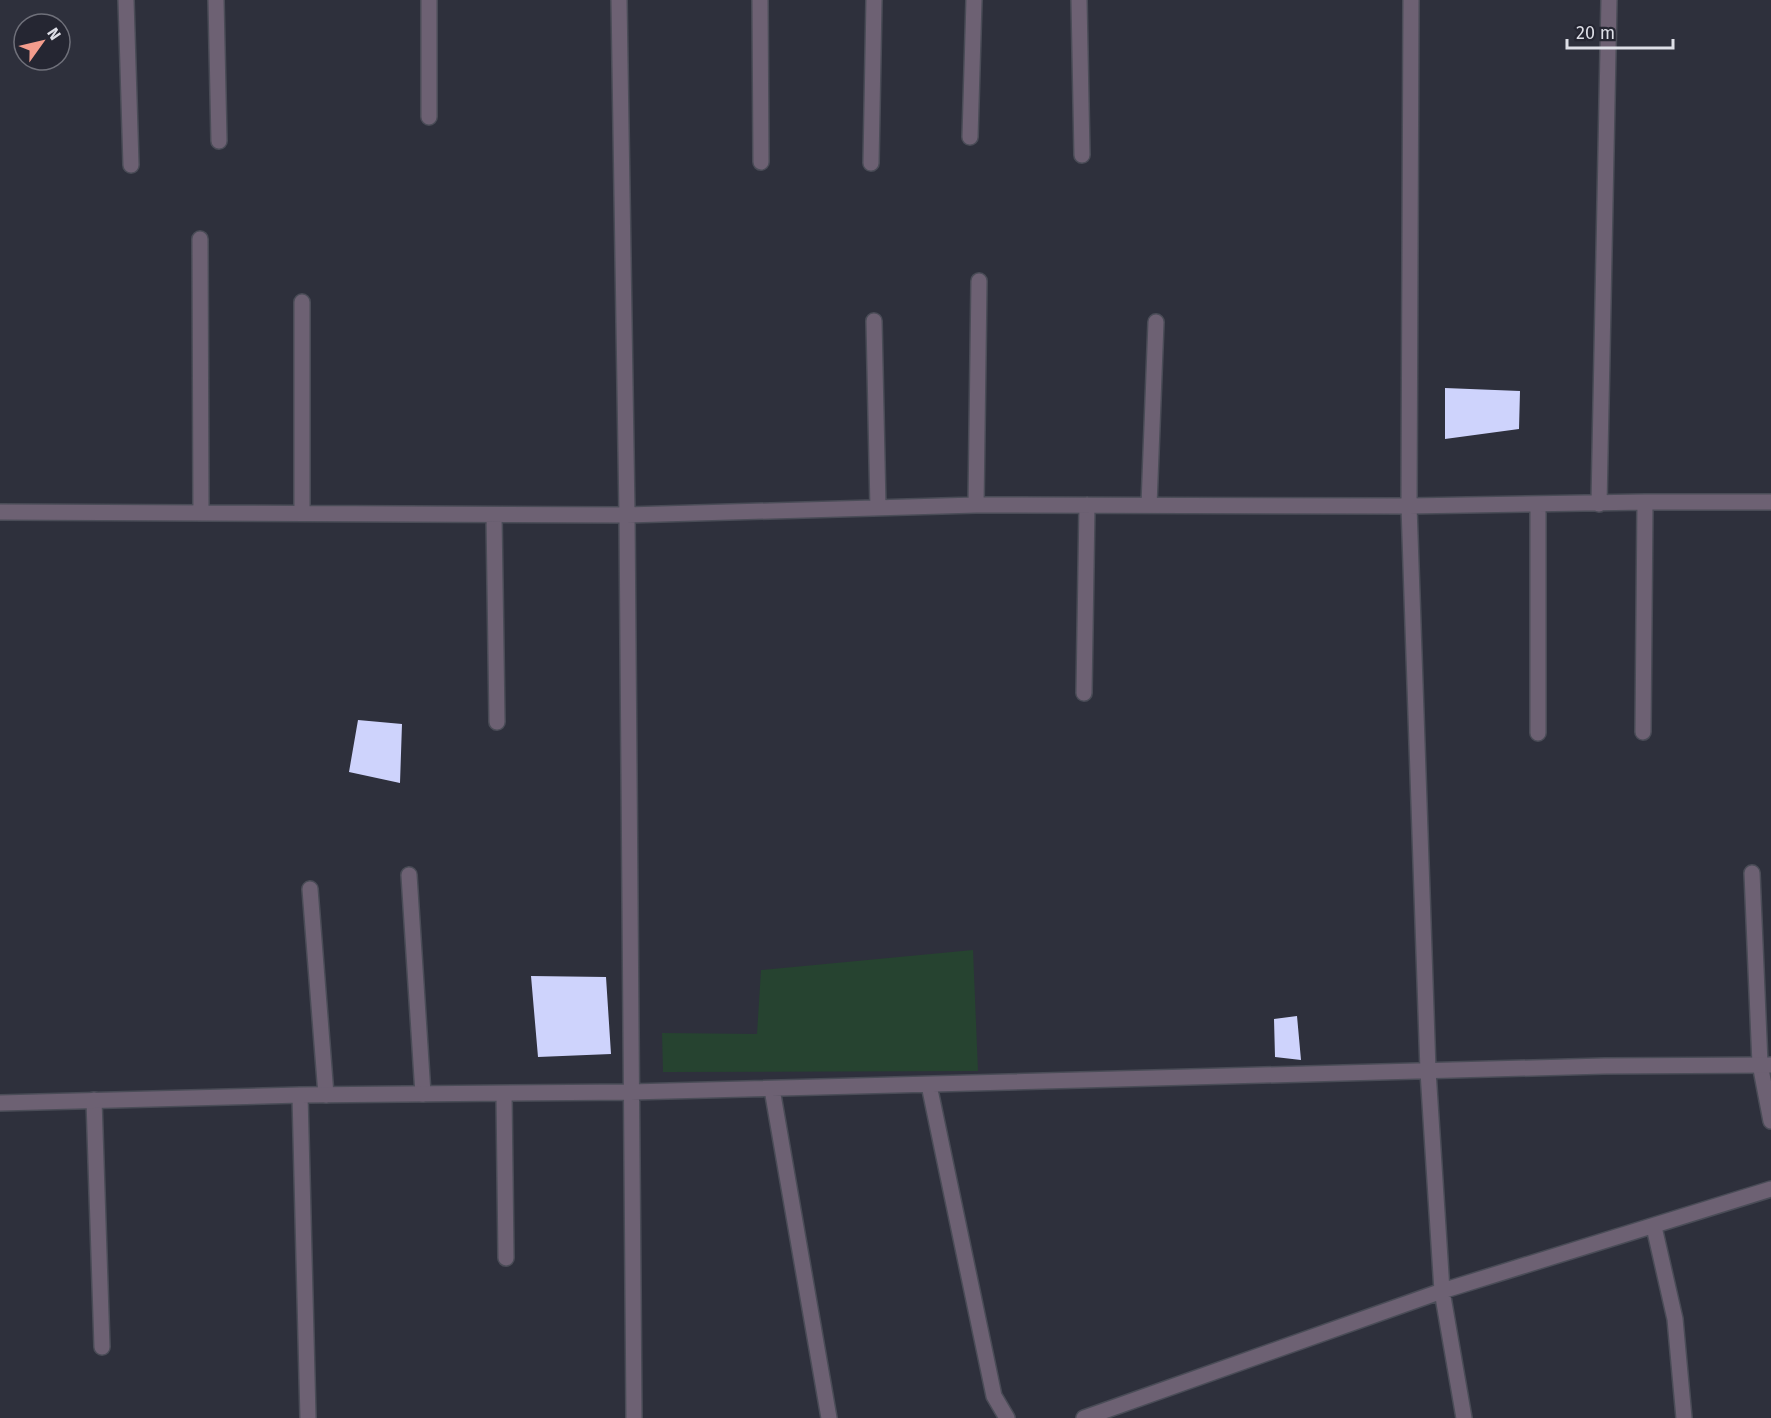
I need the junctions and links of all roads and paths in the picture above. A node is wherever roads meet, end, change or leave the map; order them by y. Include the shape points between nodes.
1 (126, 0) edge
2 (216, 0) edge
3 (429, 0) edge
4 (619, 0) edge
5 (760, 0) edge
6 (874, 0) edge
7 (974, 0) edge
8 (1079, 0) edge
9 (1412, 0) edge
10 (1609, 0) edge
11 (429, 117) dead end
12 (970, 137) dead end
13 (219, 141) dead end
14 (1082, 155) dead end
15 (761, 162) dead end
16 (871, 163) dead end
17 (131, 165) dead end
18 (200, 239) dead end
19 (979, 281) dead end
20 (302, 302) dead end
21 (874, 321) dead end
22 (1156, 322) dead end
23 (1645, 502) junction
24 (1771, 502) edge
25 (1599, 504) junction
26 (976, 505) junction
27 (1087, 505) junction
28 (1149, 505) junction
29 (1538, 505) junction
30 (1409, 506) junction
31 (878, 508) junction
32 (0, 512) edge
33 (201, 513) junction
34 (302, 513) junction
35 (494, 515) junction
36 (627, 515) junction
37 (1084, 693) dead end
38 (496, 722) dead end
39 (1643, 732) dead end
40 (1538, 733) dead end
41 (1752, 873) dead end
42 (409, 875) dead end
43 (310, 889) dead end
44 (1765, 1065) edge
45 (1428, 1071) junction
46 (928, 1085) junction
47 (772, 1089) junction
48 (631, 1092) junction
49 (423, 1094) junction
50 (504, 1094) junction
51 (300, 1095) junction
52 (326, 1095) junction
53 (94, 1100) junction
54 (0, 1103) edge
55 (1771, 1121) edge
56 (1771, 1190) edge
57 (1654, 1227) junction
58 (506, 1258) dead end
59 (1442, 1291) junction
60 (102, 1347) dead end
61 (308, 1418) edge
62 (634, 1418) edge
63 (829, 1418) edge
64 (1007, 1418) edge
65 (1084, 1418) edge
66 (1464, 1418) edge
67 (1684, 1418) edge

1 - 17 street
2 - 13 street
3 - 11 street
4 - 36 street
5 - 15 street
6 - 16 street
7 - 12 street
8 - 14 street
9 - 30 street
10 - 25 street
18 - 33 street
19 - 26 street
20 - 34 street
21 - 31 street
22 - 28 street
23 - 24 street
23 - 25 street
23 - 39 street
25 - 29 street
26 - 27 street
26 - 31 street
27 - 28 street
27 - 37 street
28 - 30 street
29 - 30 street
29 - 40 street
30 - 45 street
31 - 36 street
32 - 33 street
33 - 34 street
34 - 35 street
35 - 36 street
35 - 38 street
36 - 48 street
41 - 44 street
42 - 49 street
43 - 52 street
44 - 45 street
44 - 55 street
45 - 46 street
45 - 59 street
46 - 47 street
46 - 64 street via 994,1396
47 - 48 street
47 - 63 street
48 - 50 street
48 - 62 street
49 - 50 street
49 - 52 street
50 - 58 street
51 - 52 street
51 - 53 street
51 - 61 street
53 - 54 street
53 - 60 street
56 - 57 street
57 - 59 street
57 - 67 street via 1676,1319
59 - 65 street
59 - 66 street

